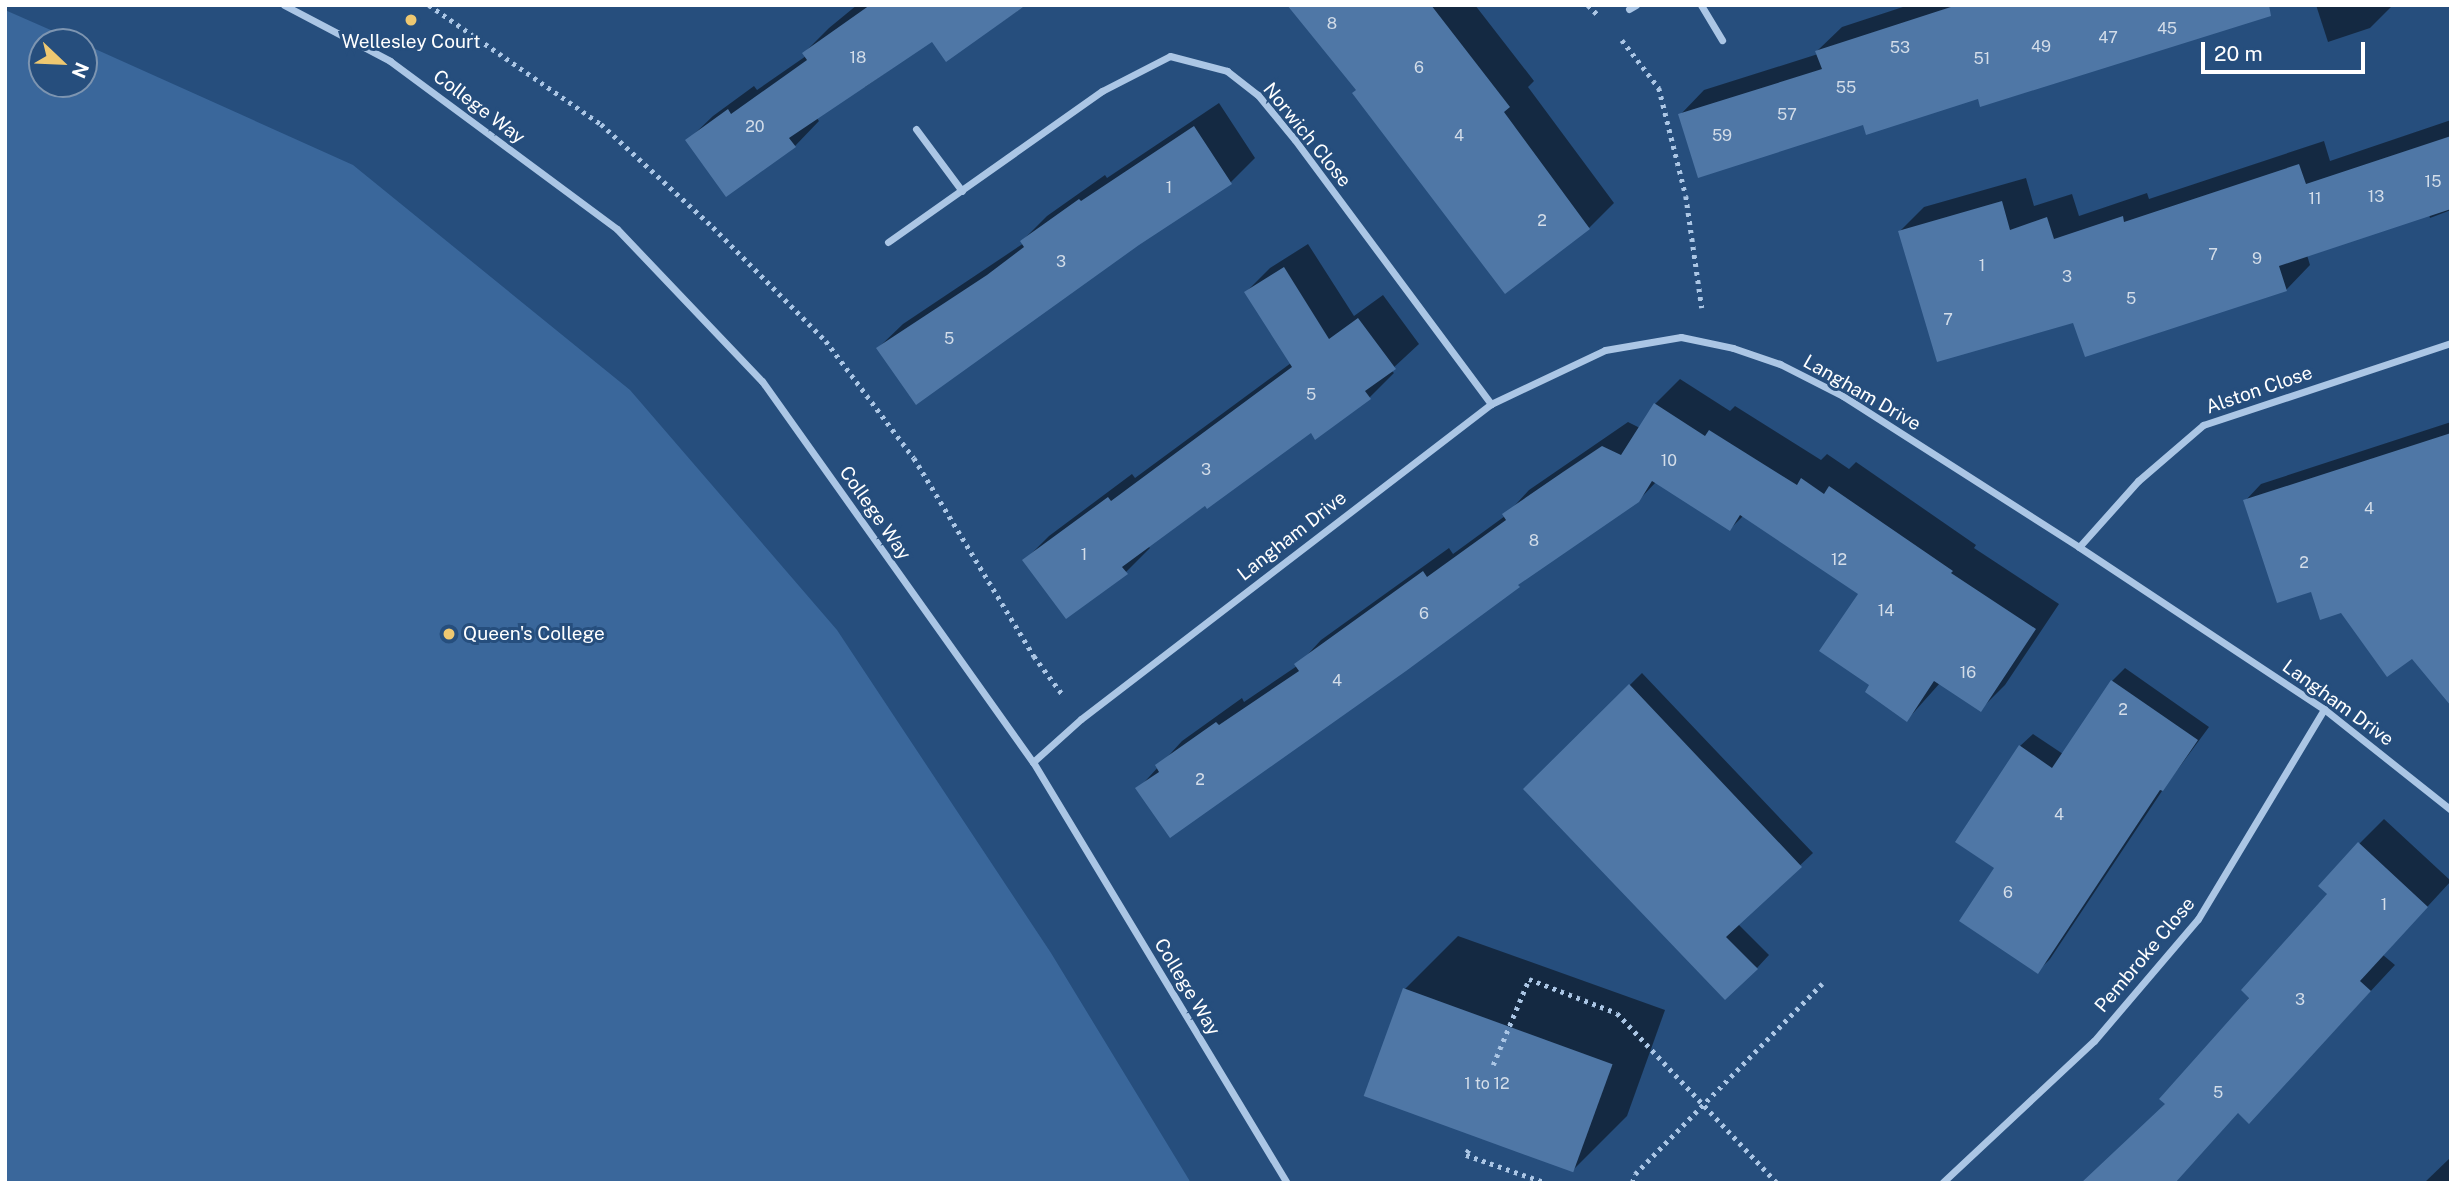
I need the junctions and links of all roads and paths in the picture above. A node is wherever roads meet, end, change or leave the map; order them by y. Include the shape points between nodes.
1 (284, 5) edge
2 (429, 5) edge
3 (1701, 5) edge
4 (1618, 36) dead end
5 (1722, 40) dead end
6 (916, 129) dead end
7 (962, 191) junction
8 (888, 242) dead end
9 (1706, 342) junction
10 (2451, 343) edge
11 (1492, 404) junction
12 (2079, 547) junction
13 (2324, 709) junction
14 (1081, 719) junction
15 (1033, 762) junction
16 (2451, 810) edge
17 (1822, 984) dead end
18 (1493, 1065) dead end
19 (1702, 1106) junction
20 (1469, 1150) dead end
21 (1287, 1183) edge
22 (1547, 1183) edge
23 (1632, 1183) edge
24 (1777, 1183) edge
25 (1942, 1183) edge

1 - 15 street, College Way via 390,61 617,229 762,381
2 - 14 path via 601,124 713,227 826,341 914,458 1034,656
3 - 5 street
4 - 9 path via 1659,88 1686,196
6 - 7 street
7 - 8 street, Norwich Close
7 - 11 street, Norwich Close via 1102,91 1170,56 1227,71 1258,96 1295,140
9 - 11 street, Langham Drive via 1681,337 1605,350
9 - 12 street, Langham Drive via 1780,364 1843,396
10 - 12 street, Alston Close via 2203,425 2138,481
11 - 14 street, Langham Drive
12 - 13 street, Langham Drive
13 - 16 street, Langham Drive
13 - 25 street, Pembroke Close via 2198,919 2094,1041
14 - 15 street, Langham Drive
15 - 21 street, College Way
17 - 19 path
18 - 19 path via 1529,979 1618,1013
19 - 23 path via 1635,1174
19 - 24 path
20 - 22 path via 1466,1155

